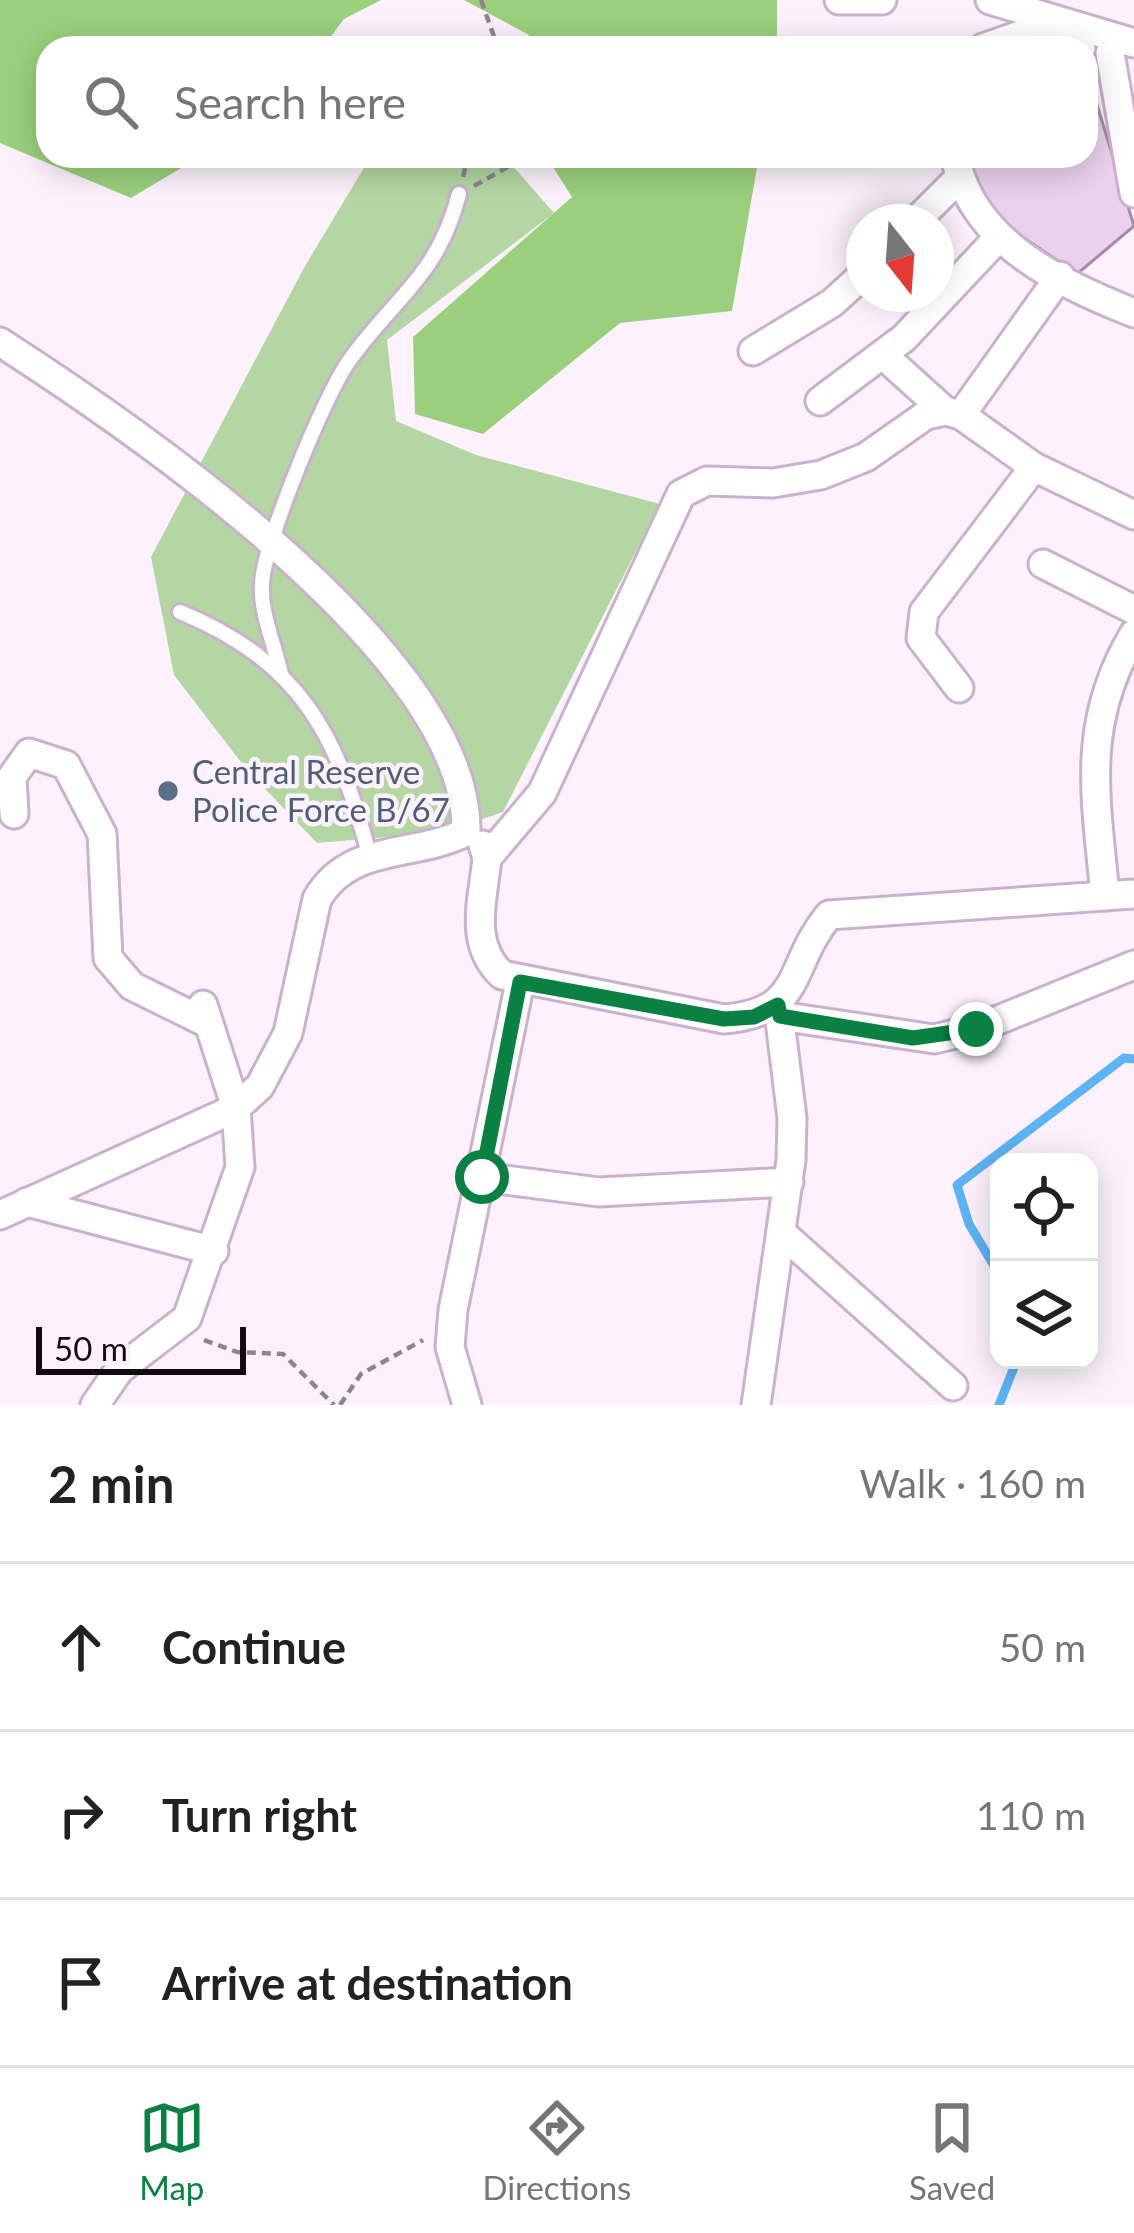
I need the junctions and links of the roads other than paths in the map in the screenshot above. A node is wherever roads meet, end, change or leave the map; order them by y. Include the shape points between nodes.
1 (839, 0) edge
2 (882, 0) edge
3 (990, 0) edge
4 (1079, 36) edge
5 (1109, 48) edge
6 (956, 168) edge
7 (957, 168) edge
8 (1134, 193) edge
9 (459, 194) road end
10 (929, 204) edge
11 (998, 238) junction
12 (1060, 276) junction
13 (846, 290) edge
14 (1134, 313) edge
15 (0, 342) edge
16 (753, 351) dead end
17 (884, 356) junction
18 (820, 400) dead end
19 (953, 413) junction
20 (1034, 466) junction
21 (1134, 515) edge
22 (272, 544) junction
23 (1043, 564) dead end
24 (1134, 610) edge
25 (180, 611) dead end
26 (1134, 634) edge
27 (281, 674) junction
28 (959, 688) dead end
29 (14, 814) dead end
30 (466, 832) junction
31 (370, 857) junction
32 (488, 858) junction
33 (1134, 894) edge
34 (1105, 896) junction
35 (1134, 965) edge
36 (520, 982) junction
37 (779, 1011) junction
38 (236, 1108) junction
39 (482, 1177) junction
40 (789, 1182) junction
41 (27, 1202) junction
42 (0, 1215) edge
43 (783, 1234) junction
44 (214, 1251) junction
45 (953, 1386) dead end
46 (95, 1405) edge
47 (467, 1405) edge
48 (756, 1405) edge

1 - 2 street
3 - 4 street
5 - 8 street
6 - 10 street
7 - 11 street via 973,211
9 - 22 lane via 429,270 337,380
11 - 12 street
11 - 17 street
12 - 14 street
12 - 19 street
13 - 16 street
15 - 22 street via 114,419
17 - 18 street
17 - 19 street
19 - 20 street
19 - 32 street via 926,415 866,457 810,478 707,481 681,494 542,793
20 - 21 street
20 - 28 street via 924,612 921,638
22 - 27 lane via 262,596
22 - 30 street via 364,628 410,688 458,772
23 - 24 street
25 - 27 lane via 233,634
26 - 34 street via 1110,674 1095,734
27 - 31 lane via 341,763
29 - 38 street via 11,777 29,753 66,765 102,834 108,958 132,986 206,1014
30 - 31 street
30 - 32 street
31 - 38 street via 329,879 317,899 288,1034 260,1086
32 - 36 street via 479,942 487,961
33 - 34 street
34 - 37 street via 829,915 810,938
35 - 37 street via 934,1039
36 - 37 street via 724,1019
36 - 39 street
37 - 40 street via 792,1118
38 - 41 street
38 - 44 street via 240,1167
39 - 40 street via 599,1192
39 - 47 street via 450,1347
40 - 43 street
41 - 42 street
41 - 44 street
43 - 45 street
43 - 48 street
44 - 46 street via 176,1330 119,1370

